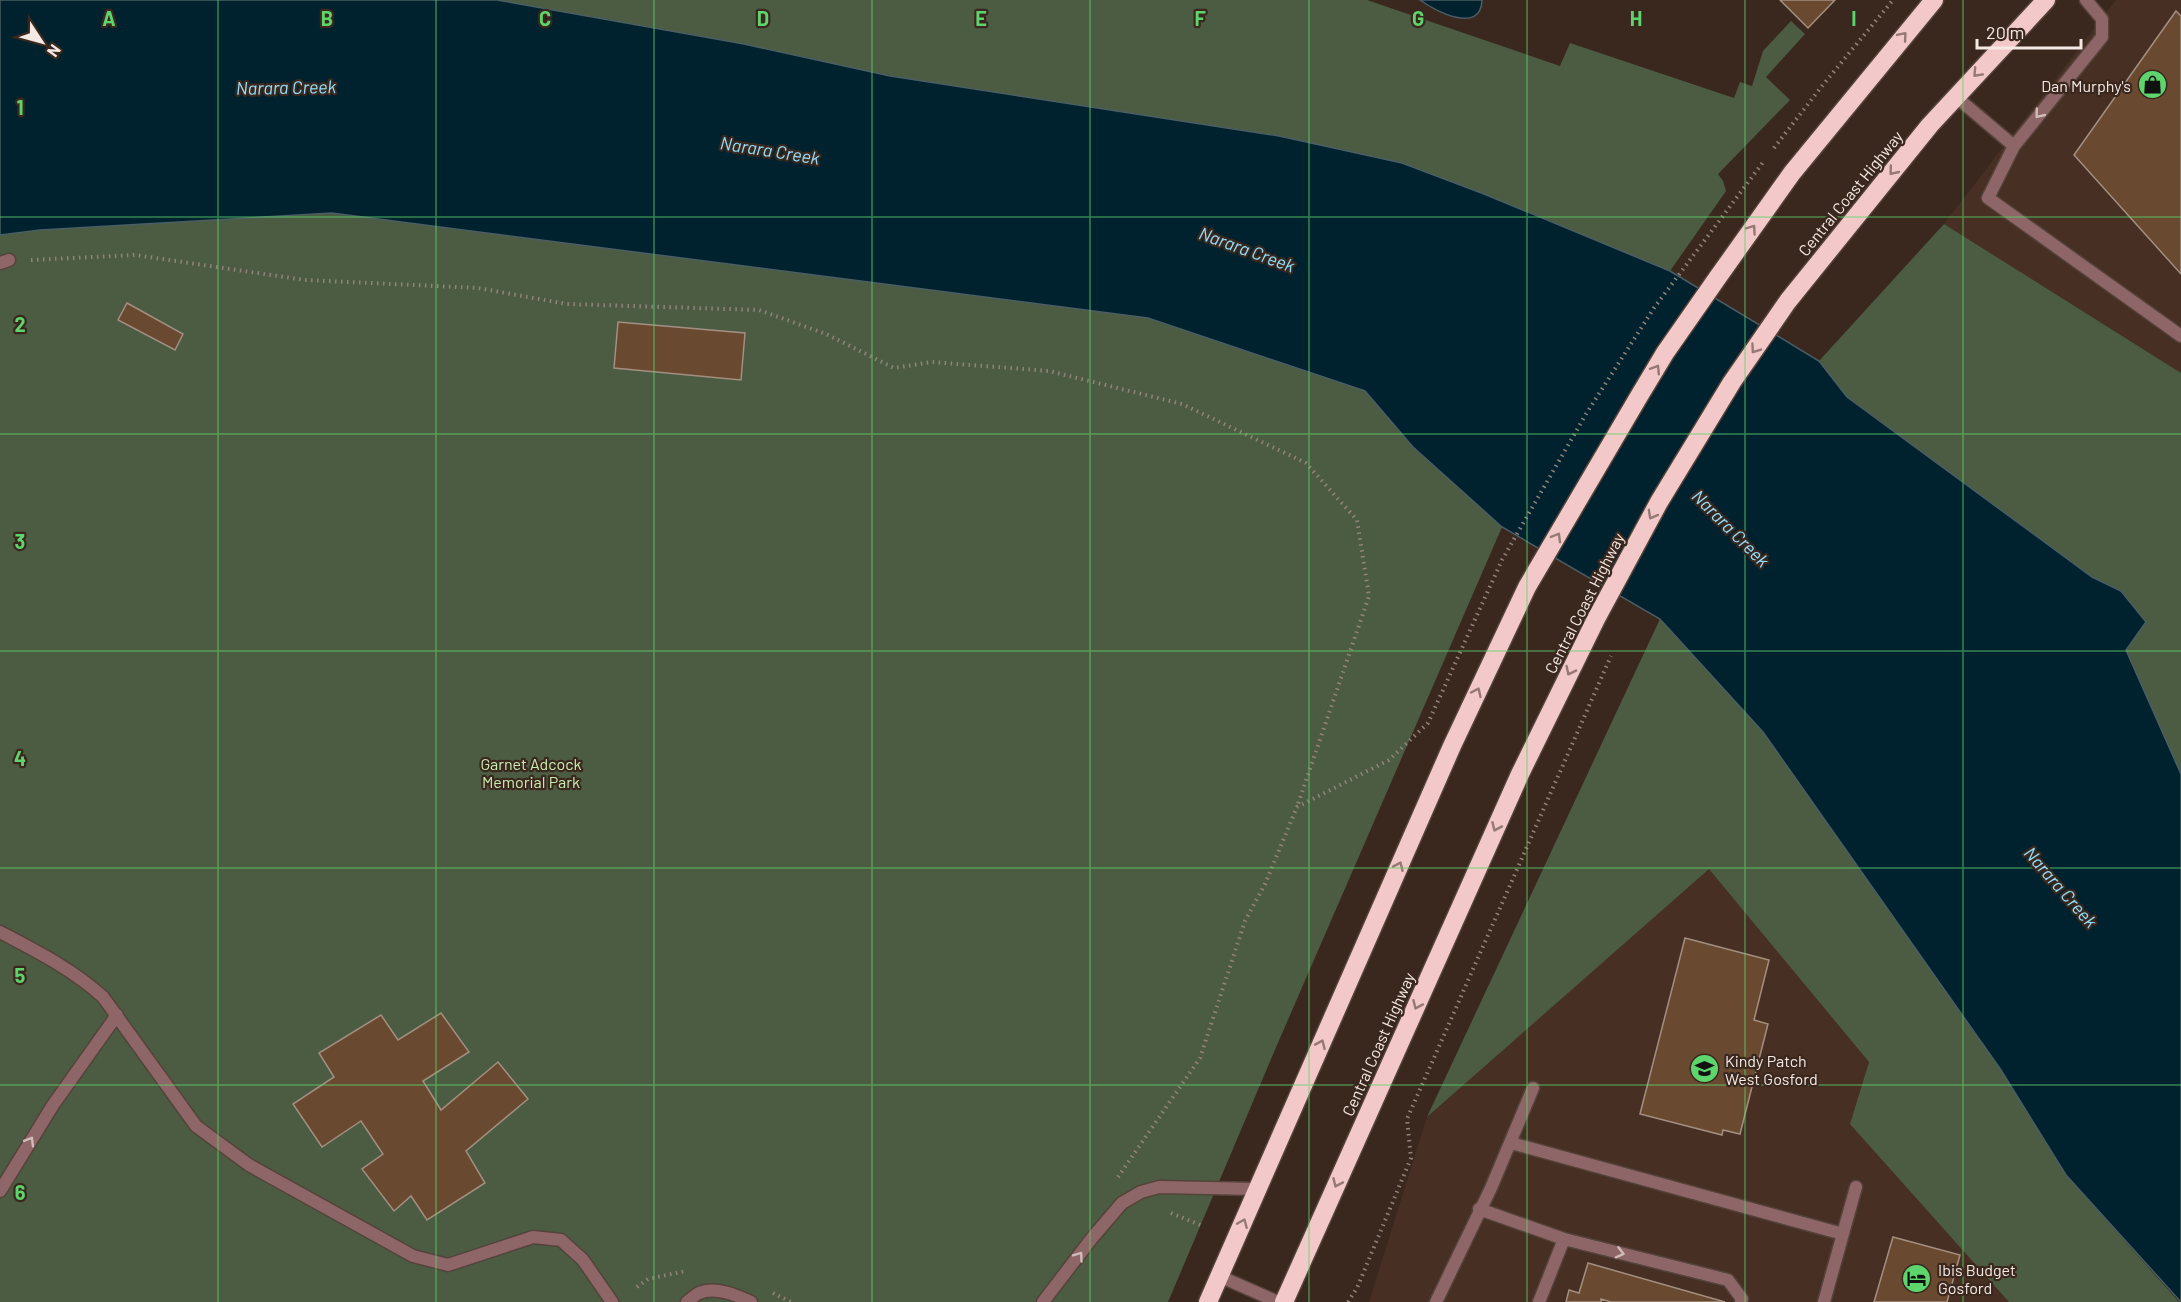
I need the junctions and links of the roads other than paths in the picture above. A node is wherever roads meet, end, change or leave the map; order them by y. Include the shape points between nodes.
1 (1934, 0) edge
2 (2046, 0) edge
3 (2086, 0) edge
4 (1955, 96) junction
5 (2014, 146) junction
6 (2181, 336) edge
7 (0, 932) edge
8 (117, 1016) junction
9 (1533, 1088) dead end
10 (1511, 1143) junction
11 (1856, 1187) dead end
12 (1257, 1189) junction
13 (0, 1191) edge
14 (1479, 1209) junction
15 (1843, 1234) junction
16 (1564, 1239) junction
17 (1219, 1276) junction
18 (612, 1302) edge
19 (687, 1302) edge
20 (751, 1302) edge
21 (1043, 1302) edge
22 (1208, 1302) edge
23 (1278, 1302) edge
24 (1284, 1302) edge
25 (1436, 1302) edge
26 (1539, 1302) edge
27 (1741, 1302) edge
28 (1824, 1302) edge

12 -> 1 highway via 1452,746 1527,587 1665,353 1792,173
2 -> 4 highway, Central Coast Highway
3 -> 5 lane via 2102,19 2102,37
4 - 5 lane
4 -> 24 highway, Central Coast Highway via 1788,301 1659,502 1596,619 1515,785
5 - 6 lane via 1988,198
7 - 8 lane via 87,982
13 -> 8 lane via 53,1106
8 - 18 lane via 196,1126 249,1165 413,1256 448,1265 533,1237 561,1240 583,1260
9 - 10 lane
10 - 14 lane
10 - 15 lane
11 - 15 lane
17 -> 12 highway
21 -> 12 lane via 1122,1203 1141,1192 1159,1187
14 - 16 lane
14 - 25 lane
15 - 28 lane
16 - 26 lane
16 -> 27 lane via 1728,1280
17 - 22 highway
17 - 23 lane
19 - 20 lane via 699,1293 714,1292 726,1292

